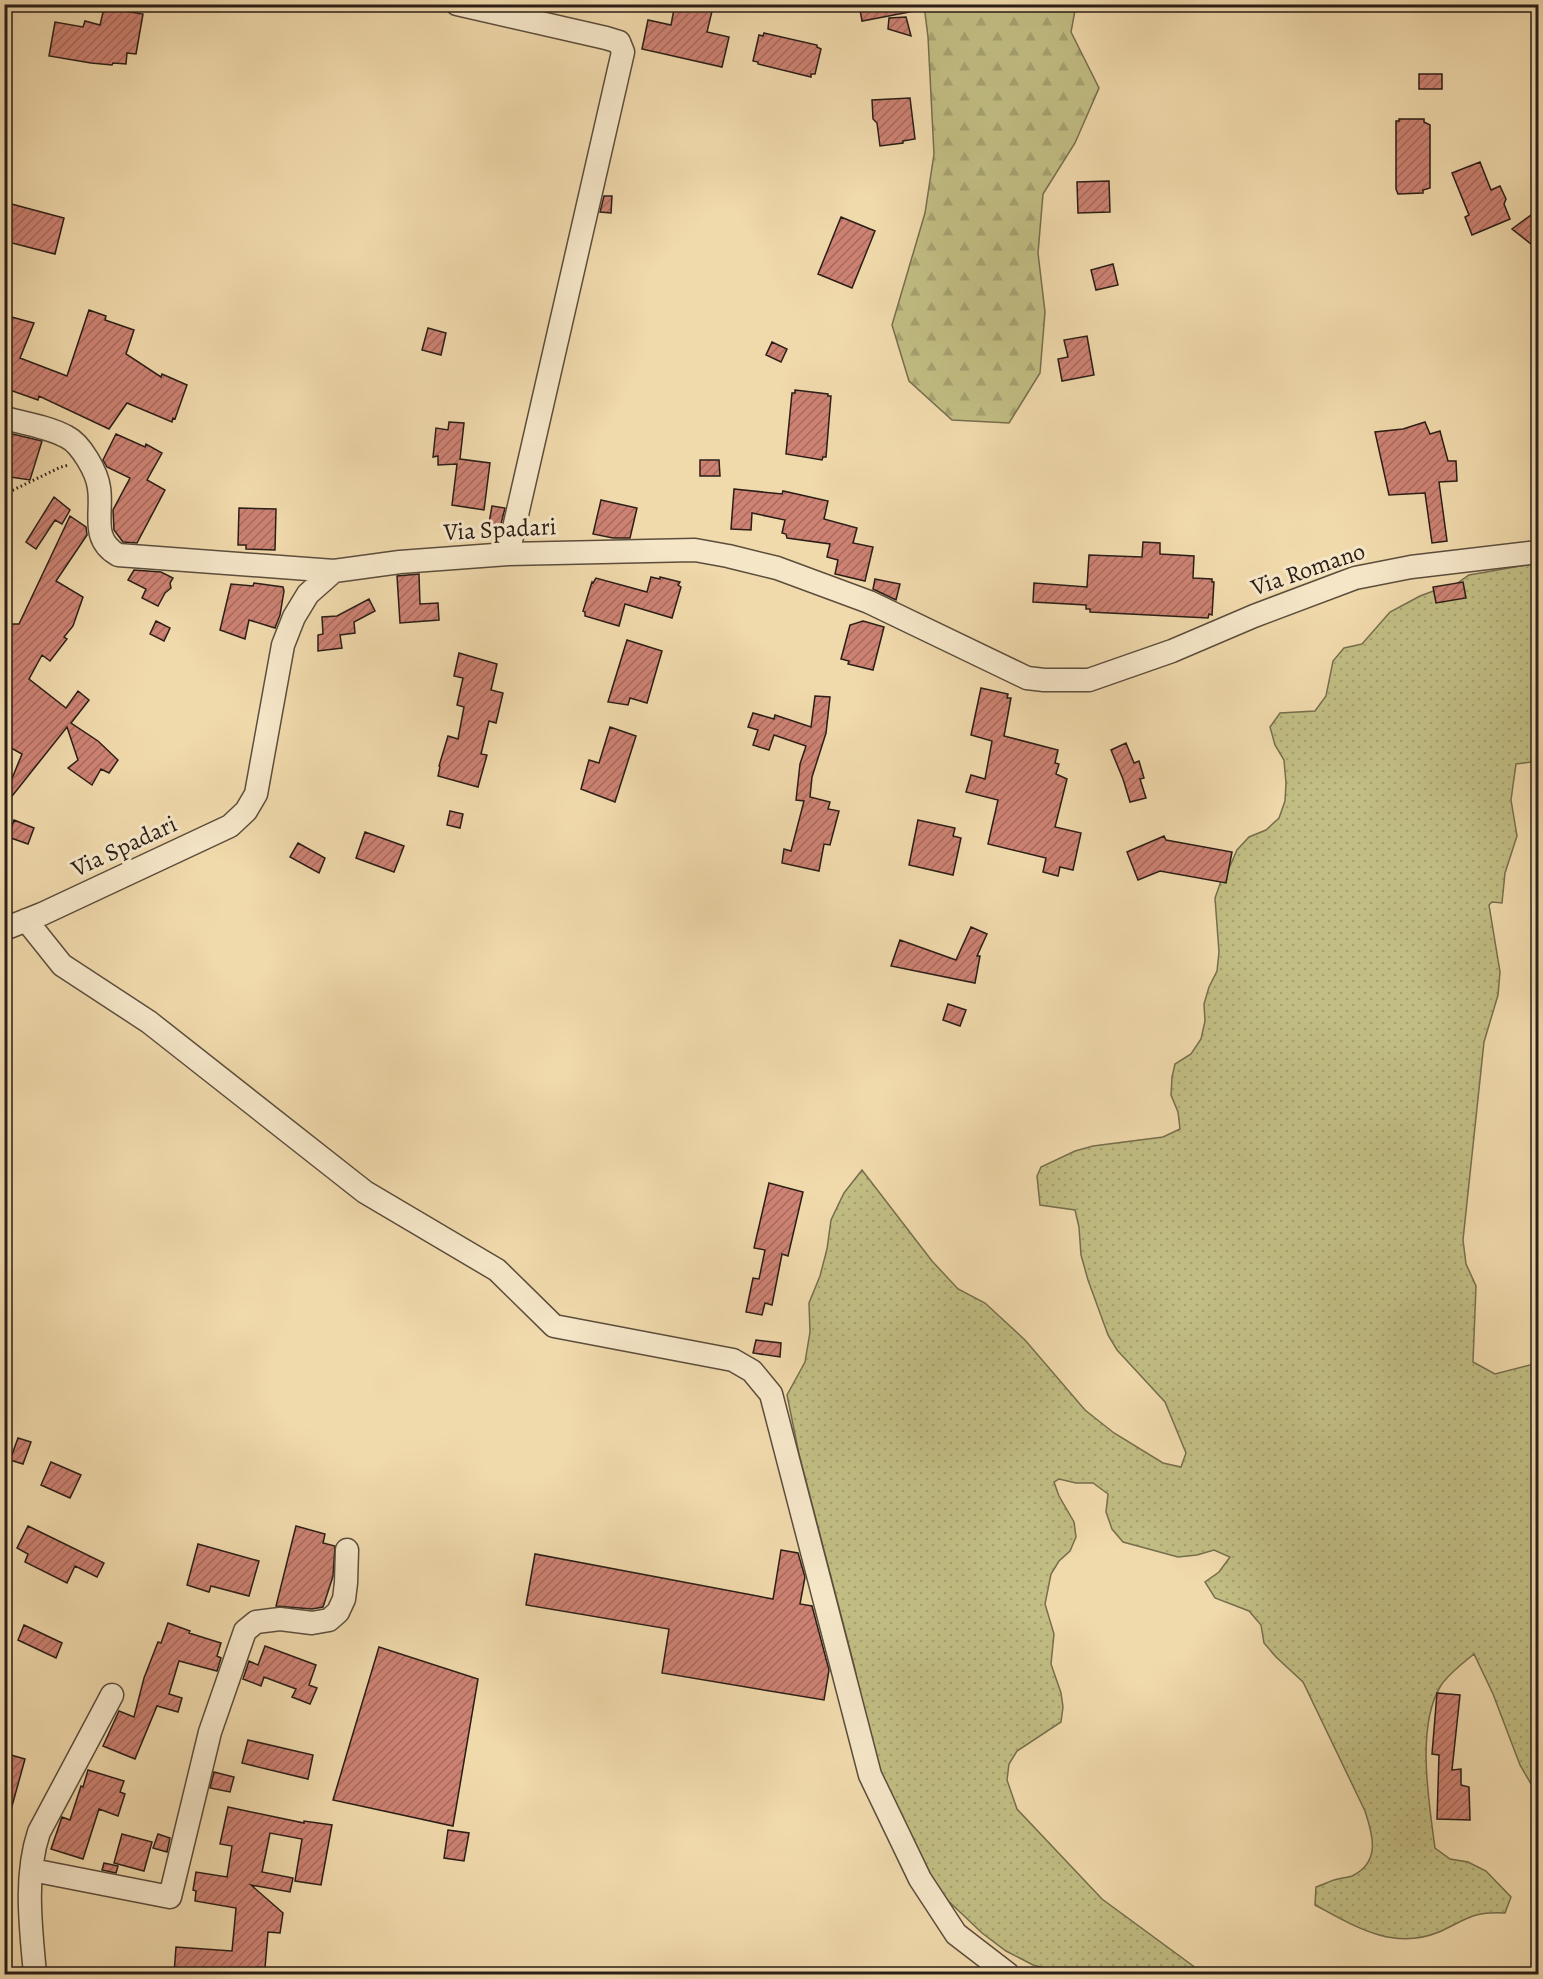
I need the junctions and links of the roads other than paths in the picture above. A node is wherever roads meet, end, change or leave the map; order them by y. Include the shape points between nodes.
1 (457, 4) edge
2 (4, 418) edge
3 (1539, 552) edge
4 (508, 555) junction
5 (334, 571) junction
6 (1172, 651) joint
7 (26, 920) junction
8 (4, 928) edge
9 (347, 1550) dead end
10 (112, 1695) dead end
11 (32, 1870) junction
12 (35, 1974) edge
13 (1008, 1974) edge

1 - 4 street via 620,42 623,52
2 - 5 street via 68,437 89,461 99,487 98,521 102,536 107,549 118,555
3 - 6 street, Via Romano via 1411,567 1355,578
4 - 5 street, Via Spadari
4 - 6 street, Via Spadari via 695,550 728,556 777,568 869,602 1027,678 1089,680
5 - 7 street, Via Spadari via 308,594 283,645 256,794 246,811 230,826
7 - 8 street, Via Spadari
7 - 13 street via 62,965 149,1022 365,1192 497,1270 554,1326 733,1360 752,1371 771,1394 870,1774 920,1879 956,1934
9 - 11 street via 344,1599 329,1620 255,1622 245,1631 210,1732 170,1897
10 - 11 street via 39,1832
11 - 12 street

